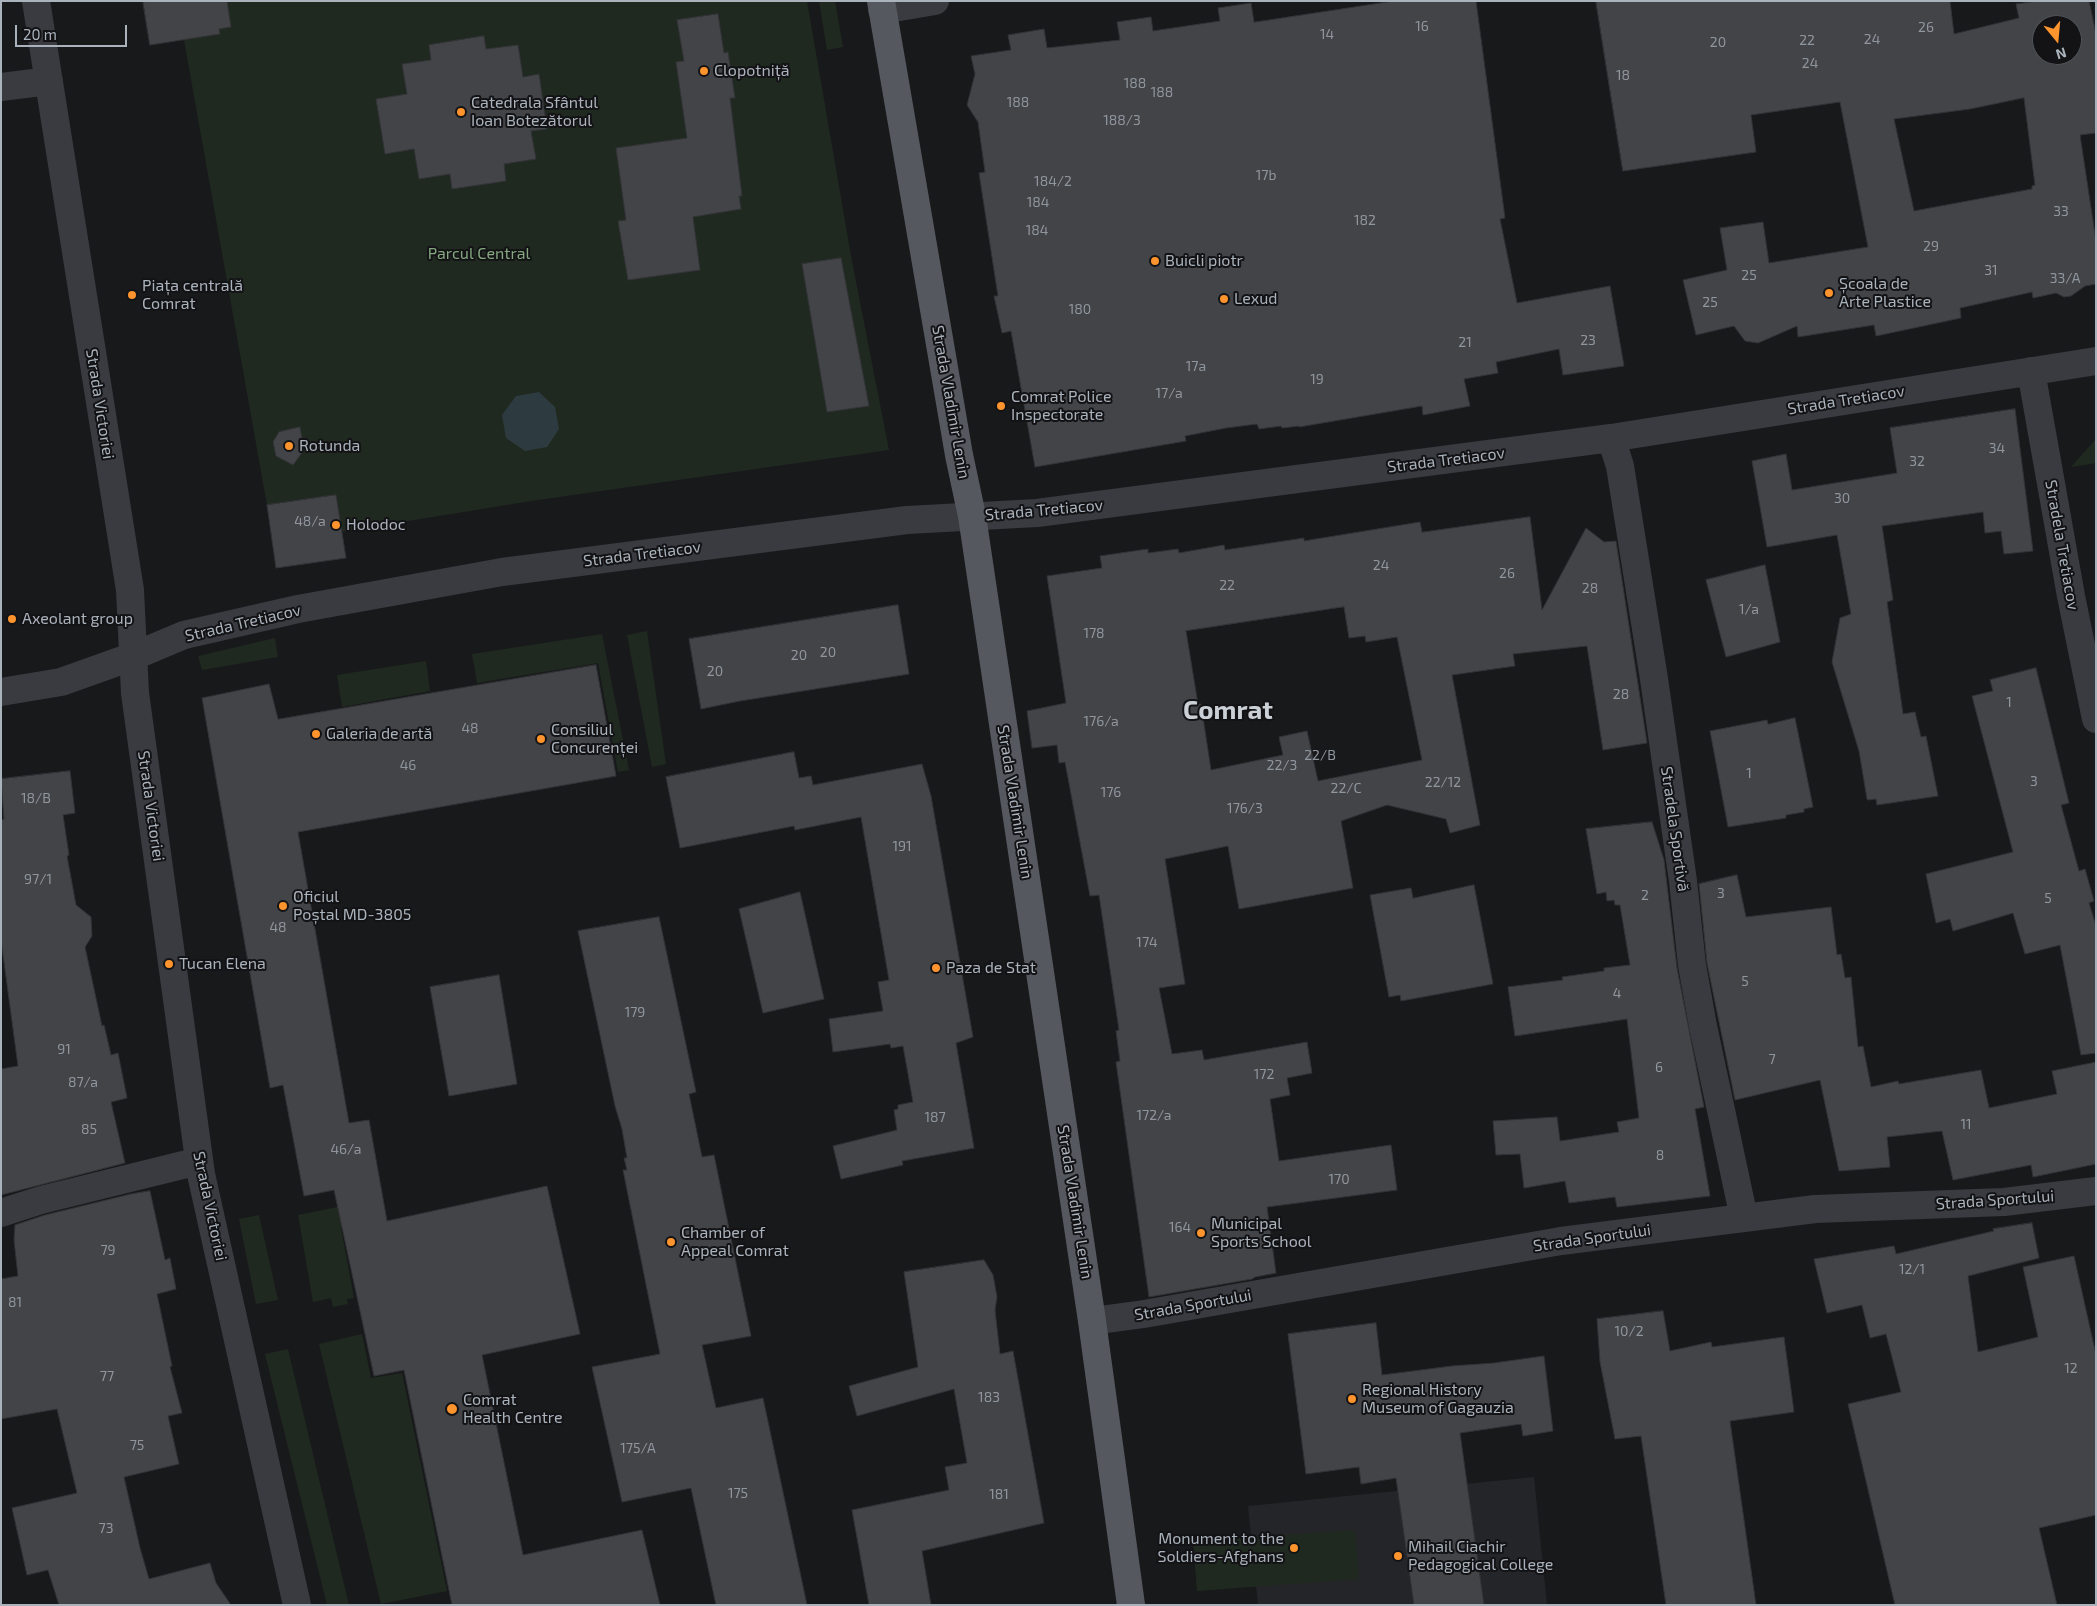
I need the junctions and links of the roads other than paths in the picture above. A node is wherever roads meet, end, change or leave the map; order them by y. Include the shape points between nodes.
1 (36, 1) edge
2 (935, 1) edge
3 (881, 5) edge
4 (49, 81) junction
5 (1, 87) edge
6 (2096, 361) edge
7 (2031, 371) junction
8 (1611, 438) junction
9 (972, 516) junction
10 (134, 656) junction
11 (1, 692) edge
12 (2096, 719) edge
13 (199, 1161) junction
14 (2096, 1191) edge
15 (1, 1213) edge
16 (1744, 1218) junction
17 (1092, 1321) junction
18 (297, 1605) edge
19 (1131, 1605) edge

1 - 4 street, Strada Victoriei
2 - 3 street
3 - 9 main road, Strada Vladimir Lenin
4 - 5 street
4 - 10 street, Strada Victoriei via 130,590
6 - 7 street, Strada Tretiacov
7 - 8 street, Strada Tretiacov
7 - 12 street, Stradela Tretiacov via 2067,578
8 - 9 street, Strada Tretiacov via 1037,513
8 - 16 street, Stradela Sportivă via 1620,466 1654,679 1684,881 1692,965
9 - 10 street, Strada Tretiacov via 906,520 502,572 298,609 184,635
9 - 17 main road, Strada Vladimir Lenin
10 - 11 street, Strada Tretiacov via 61,682
10 - 13 street, Strada Victoriei via 135,693
13 - 15 street
13 - 18 street, Strada Victoriei
14 - 16 street, Strada Sportului via 2004,1202 1816,1209
16 - 17 street, Strada Sportului via 1561,1241 1154,1313
17 - 19 main road, Strada Vladimir Lenin

